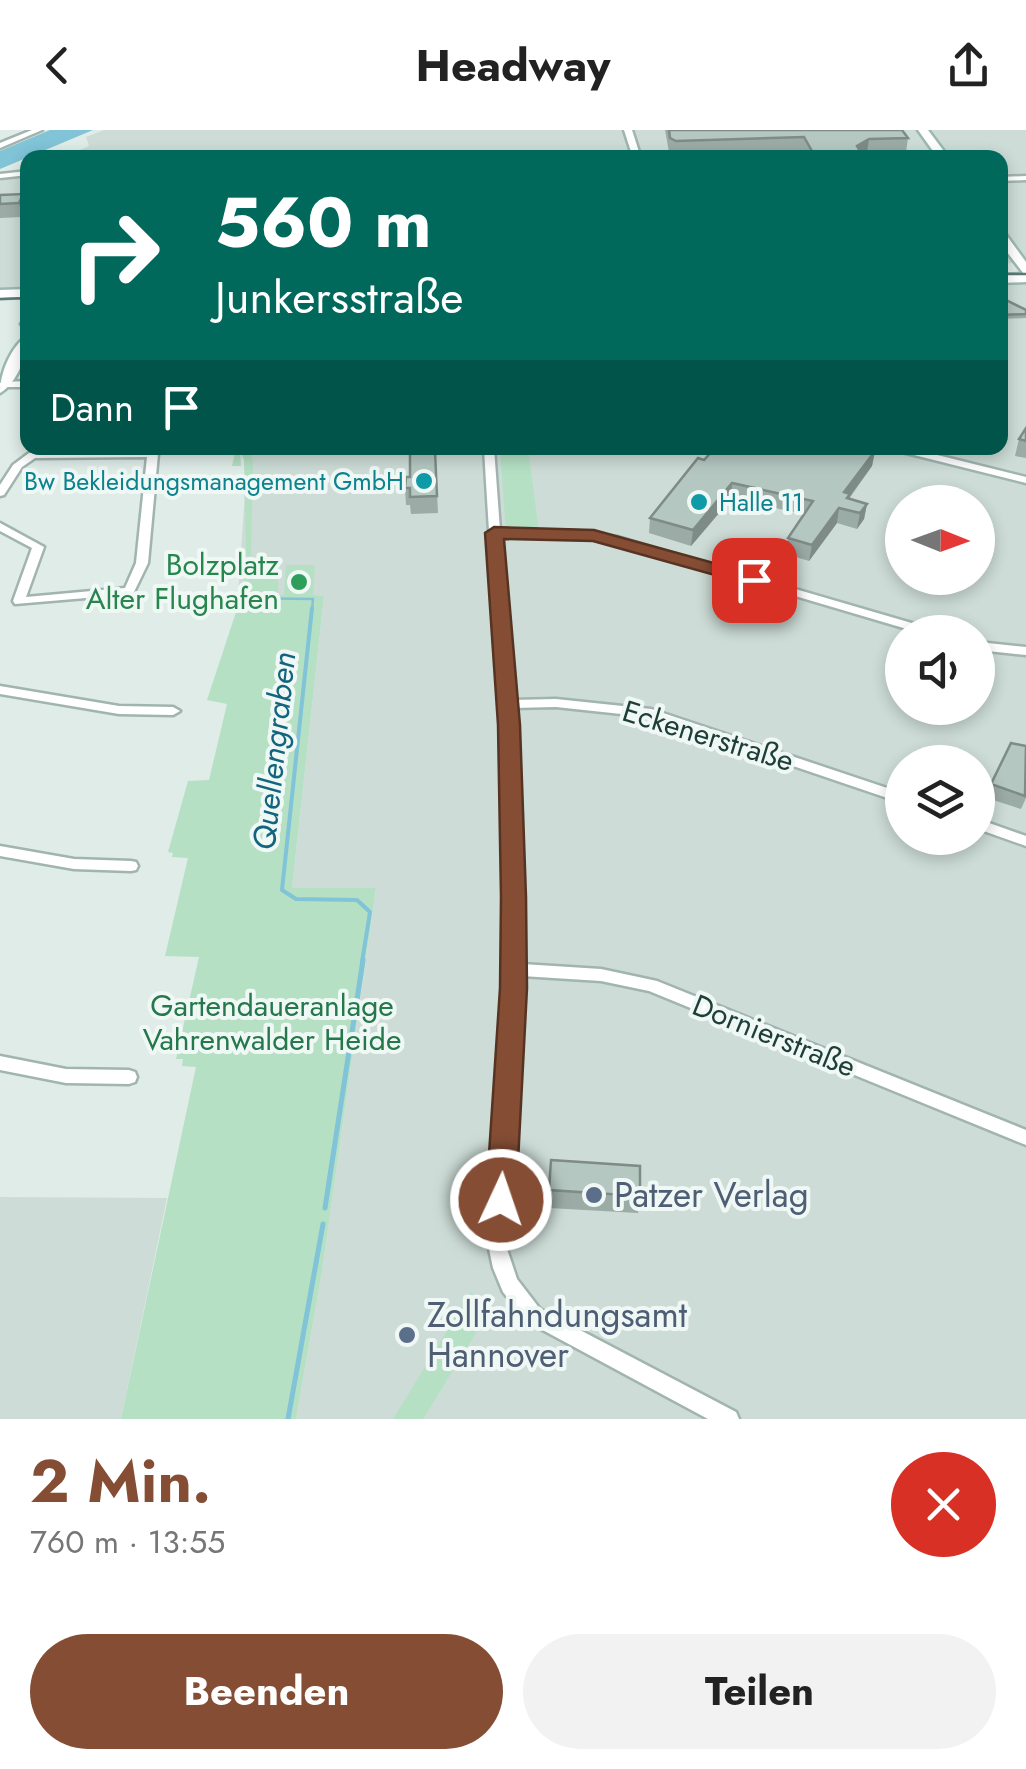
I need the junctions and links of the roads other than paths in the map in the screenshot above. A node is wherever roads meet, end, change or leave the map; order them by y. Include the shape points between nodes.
1 (38, 130) edge
2 (0, 146) edge
3 (1008, 247) edge
4 (1025, 271) edge
5 (20, 354) edge
6 (2, 387) edge
7 (33, 455) edge
8 (153, 455) edge
9 (489, 455) edge
10 (926, 455) edge
11 (1026, 480) edge
12 (0, 493) edge
13 (0, 526) edge
14 (494, 533) junction
15 (18, 601) junction
16 (2, 602) edge
17 (885, 619) edge
18 (995, 648) edge
19 (1026, 651) edge
20 (0, 690) edge
21 (508, 704) junction
22 (173, 711) dead end
23 (885, 792) edge
24 (995, 830) edge
25 (1026, 841) edge
26 (0, 851) edge
27 (131, 866) dead end
28 (514, 970) junction
29 (0, 1062) edge
30 (129, 1077) dead end
31 (1026, 1138) edge
32 (730, 1419) edge

1 - 2 street
3 - 4 street
5 - 6 street
7 - 12 street
8 - 15 street via 142,564 129,591
9 - 14 street
10 - 11 street
13 - 15 street via 38,547
14 - 17 street via 616,540
14 - 21 street
15 - 16 street
18 - 19 street
20 - 22 street via 118,710
21 - 23 street, Eckenerstraße via 651,713
21 - 28 street
24 - 25 street
26 - 27 street
28 - 31 street, Dornierstraße via 651,985
28 - 32 street via 502,1272 533,1315
29 - 30 street via 66,1076

